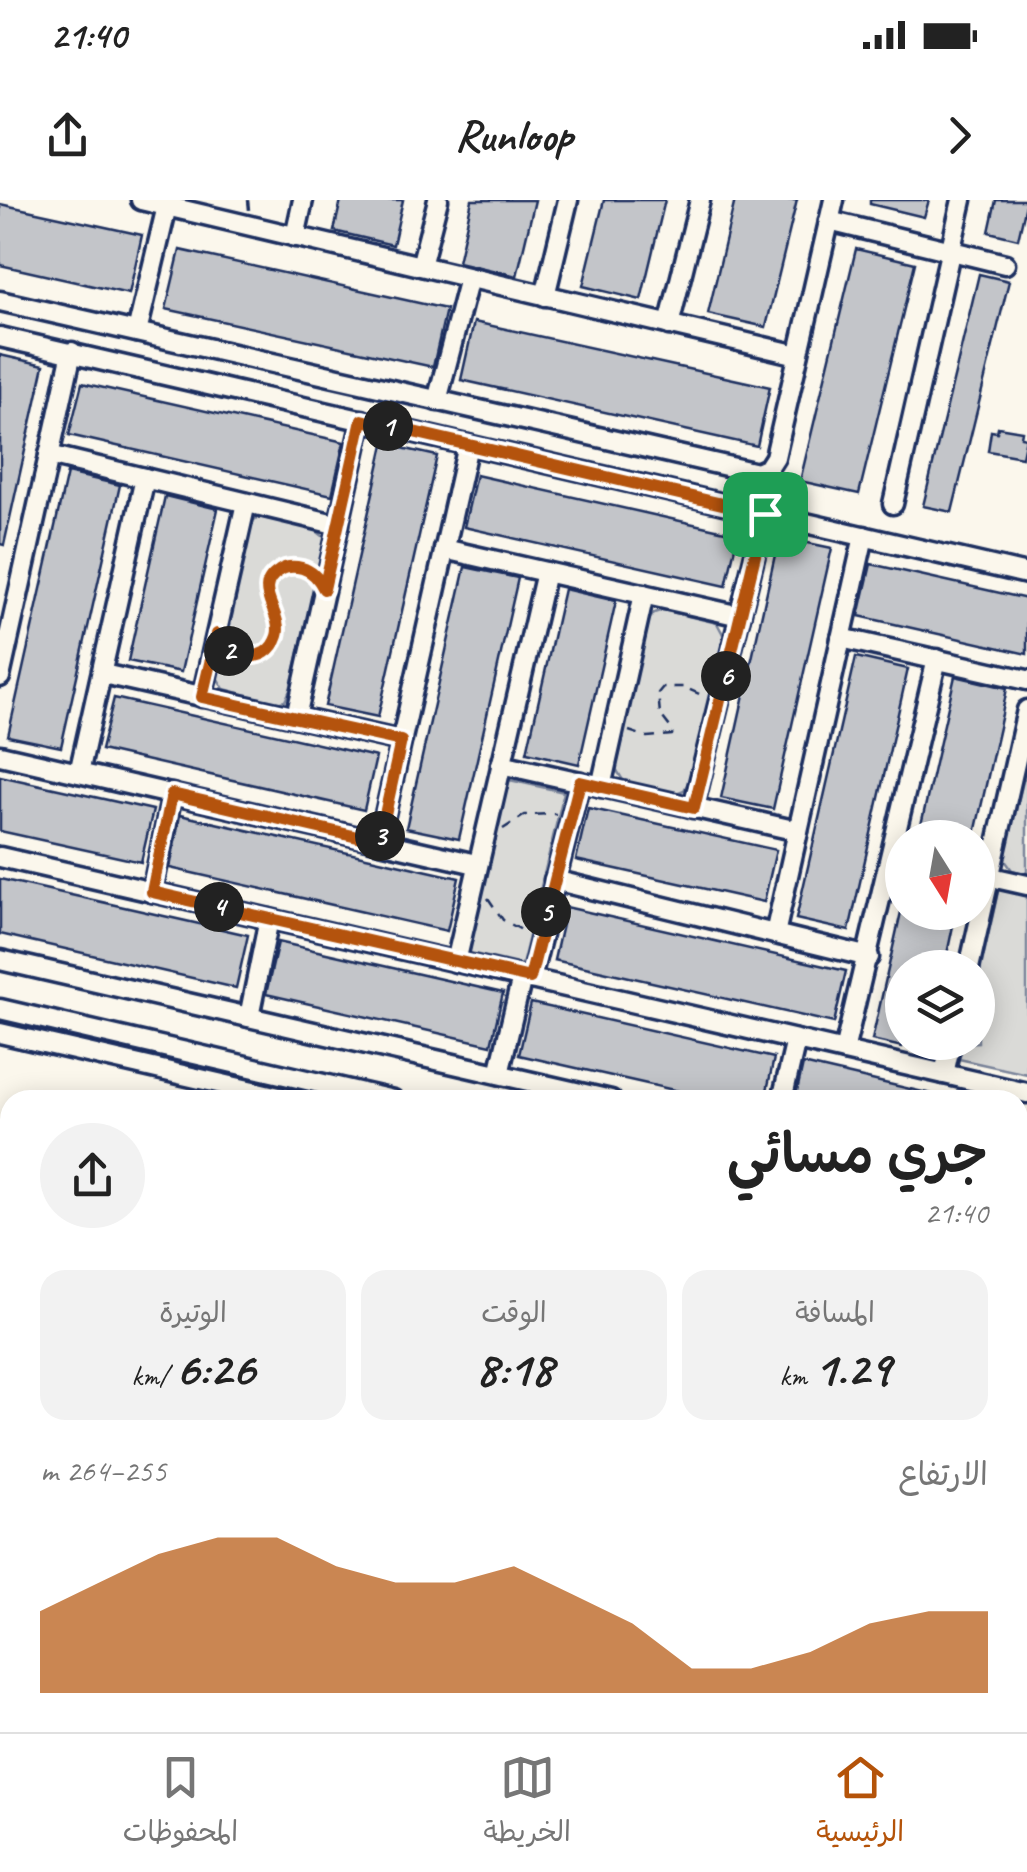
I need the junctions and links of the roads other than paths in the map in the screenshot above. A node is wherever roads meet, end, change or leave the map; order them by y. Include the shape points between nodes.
1 (141, 200) edge
2 (304, 200) edge
3 (438, 200) edge
4 (568, 200) edge
5 (700, 200) edge
6 (834, 200) edge
7 (962, 200) edge
8 (166, 206) junction
9 (829, 221) junction
10 (294, 237) junction
11 (951, 250) junction
12 (1005, 264) dead end
13 (421, 266) junction
14 (469, 278) junction
15 (545, 296) junction
16 (0, 300) edge
17 (669, 325) junction
18 (137, 332) junction
19 (0, 337) edge
20 (72, 352) junction
21 (798, 356) junction
22 (437, 401) junction
23 (362, 420) junction
24 (468, 445) junction
25 (49, 456) junction
26 (145, 478) junction
27 (246, 503) junction
28 (894, 504) dead end
29 (765, 514) junction
30 (339, 525) junction
31 (864, 536) junction
32 (444, 549) junction
33 (546, 572) junction
34 (1027, 574) edge
35 (644, 594) junction
36 (740, 616) junction
37 (841, 638) junction
38 (3, 648) edge
39 (937, 660) junction
40 (103, 674) junction
41 (0, 677) edge
42 (1027, 680) edge
43 (202, 697) junction
44 (1027, 710) edge
45 (296, 717) junction
46 (401, 741) junction
47 (0, 755) edge
48 (501, 764) junction
49 (80, 773) junction
50 (580, 782) junction
51 (601, 787) junction
52 (172, 794) junction
53 (694, 808) junction
54 (904, 820) edge
55 (798, 831) junction
56 (995, 834) edge
57 (379, 842) junction
58 (0, 857) edge
59 (476, 864) junction
60 (995, 878) edge
61 (554, 880) junction
62 (1027, 885) edge
63 (152, 892) junction
64 (885, 899) edge
65 (270, 919) junction
66 (774, 934) junction
67 (869, 957) junction
68 (0, 960) edge
69 (456, 962) junction
70 (526, 978) junction
71 (0, 1009) edge
72 (249, 1017) junction
73 (0, 1033) edge
74 (123, 1038) junction
75 (796, 1040) junction
76 (844, 1051) junction
77 (117, 1060) junction
78 (948, 1060) edge
79 (499, 1074) junction
80 (944, 1074) junction
81 (248, 1090) edge
82 (349, 1090) edge
83 (568, 1090) edge
84 (784, 1090) edge
85 (1014, 1090) edge

1 - 8 street
2 - 10 street
3 - 13 street
4 - 15 street
5 - 17 street
6 - 9 street
7 - 11 street
8 - 10 street
8 - 18 street
9 - 11 street
9 - 21 street
10 - 13 street
11 - 12 street
11 - 28 street
13 - 14 street
14 - 15 street
14 - 22 street
15 - 17 street
16 - 18 street
17 - 21 street
18 - 22 street
19 - 20 street
20 - 23 street
20 - 25 street
21 - 22 street via 775,458 757,473
23 - 24 street
23 - 30 street
24 - 29 street
24 - 32 street
25 - 26 street
25 - 38 street
26 - 27 street
26 - 40 street
27 - 30 street
27 - 43 street
29 - 31 street
29 - 36 street
30 - 45 street
31 - 34 street
31 - 37 street
32 - 33 street
32 - 46 street
33 - 35 street
33 - 48 street
35 - 36 street
35 - 51 street
36 - 53 street
37 - 39 street
37 - 55 street
38 - 41 street
39 - 42 street
39 - 54 street
40 - 43 street
40 - 49 street
43 - 45 street
44 - 56 street
45 - 46 street
46 - 57 street
47 - 49 street
48 - 50 street
48 - 59 street
49 - 52 street
50 - 51 street
50 - 61 street
51 - 53 street
52 - 57 street
52 - 63 street
53 - 55 street
55 - 66 street
57 - 59 street
58 - 63 street
59 - 69 street
60 - 62 street
61 - 66 street
61 - 70 street
63 - 65 street
64 - 67 street
65 - 69 street
65 - 72 street
66 - 67 street
67 - 76 street
68 - 72 street
69 - 70 street
70 - 75 street
70 - 79 street
71 - 74 street
72 - 79 street
73 - 77 street
74 - 77 street
74 - 82 street
75 - 76 street
75 - 84 street
76 - 80 street
77 - 81 street
78 - 80 street
79 - 83 street
80 - 85 street

